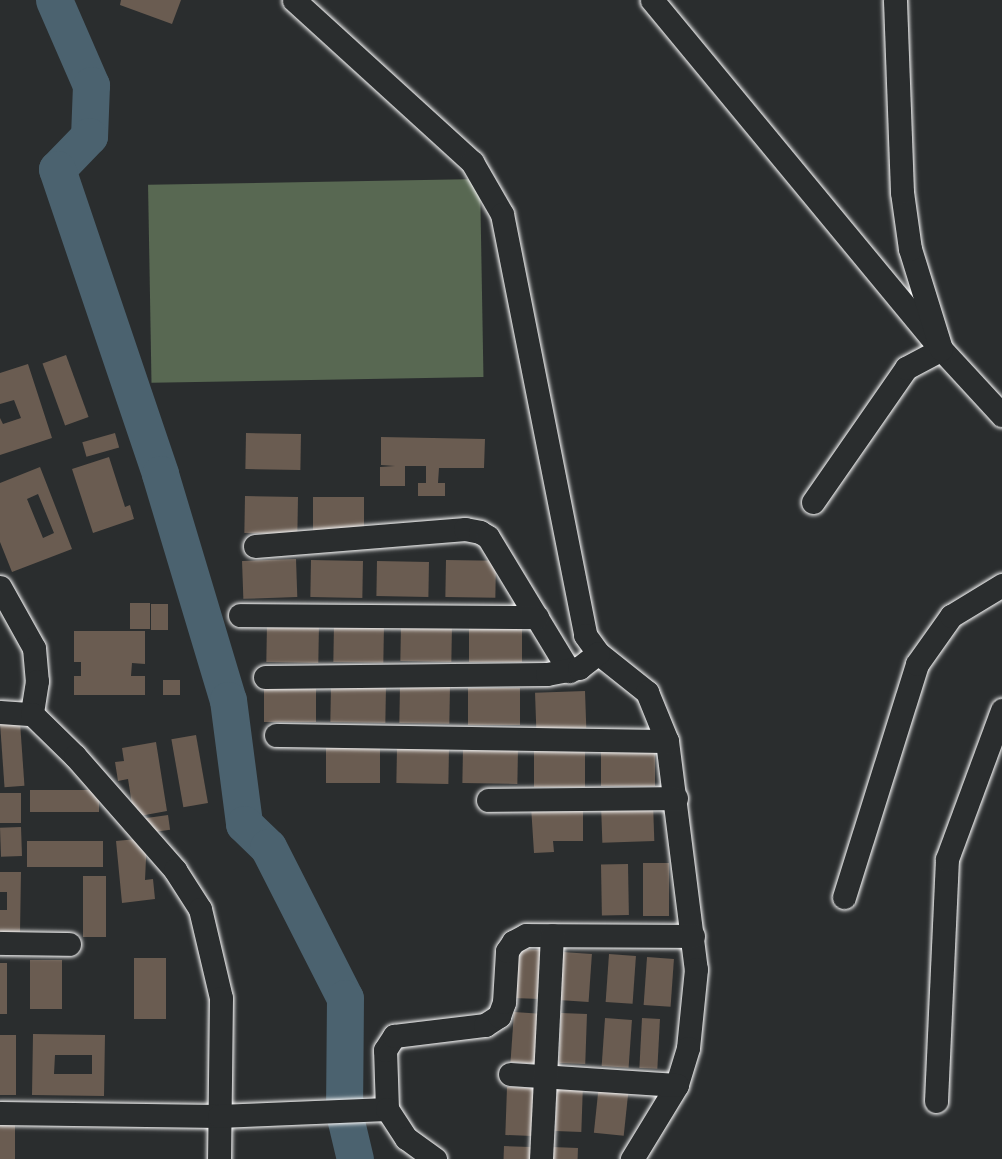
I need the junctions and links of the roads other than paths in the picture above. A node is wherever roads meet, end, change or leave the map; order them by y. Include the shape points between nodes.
1 (294, 0) edge
2 (652, 0) edge
3 (895, 0) edge
4 (941, 349) junction
5 (1002, 415) edge
6 (813, 502) dead end
7 (255, 546) dead end
8 (1002, 585) edge
9 (0, 587) edge
10 (240, 615) dead end
11 (537, 617) junction
12 (598, 653) junction
13 (569, 671) junction
14 (265, 677) dead end
15 (1002, 710) edge
16 (0, 712) edge
17 (32, 714) junction
18 (276, 735) dead end
19 (667, 741) junction
20 (676, 798) junction
21 (488, 800) dead end
22 (844, 898) dead end
23 (552, 935) junction
24 (693, 936) junction
25 (0, 943) edge
26 (69, 944) dead end
27 (510, 1074) dead end
28 (543, 1077) junction
29 (677, 1085) junction
30 (936, 1101) dead end
31 (387, 1109) junction
32 (0, 1113) edge
33 (219, 1116) junction
34 (219, 1159) edge
35 (435, 1159) edge
36 (541, 1159) edge
37 (632, 1159) edge

1 - 12 street via 472,162 502,214 585,635
2 - 4 street
3 - 4 street via 902,192 909,249
4 - 5 street
4 - 6 street via 906,368
7 - 11 street via 465,529 480,532 488,537
8 - 22 street via 951,615 917,664
9 - 17 street via 34,648 37,681
10 - 11 street
11 - 13 street
12 - 13 street
12 - 19 street via 647,691
13 - 14 street
15 - 30 street via 947,859
16 - 17 street
17 - 33 street via 175,870 200,909 221,998
18 - 19 street
19 - 20 street
20 - 21 street
20 - 24 street
23 - 24 street
23 - 28 street
23 - 31 street via 526,935 507,951 499,1016 485,1024 394,1036 384,1050
24 - 29 street via 696,969 688,1048
25 - 26 street
27 - 28 street
28 - 29 street
28 - 36 street
29 - 37 street
31 - 33 street
31 - 35 street via 406,1138
32 - 33 street
33 - 34 street

